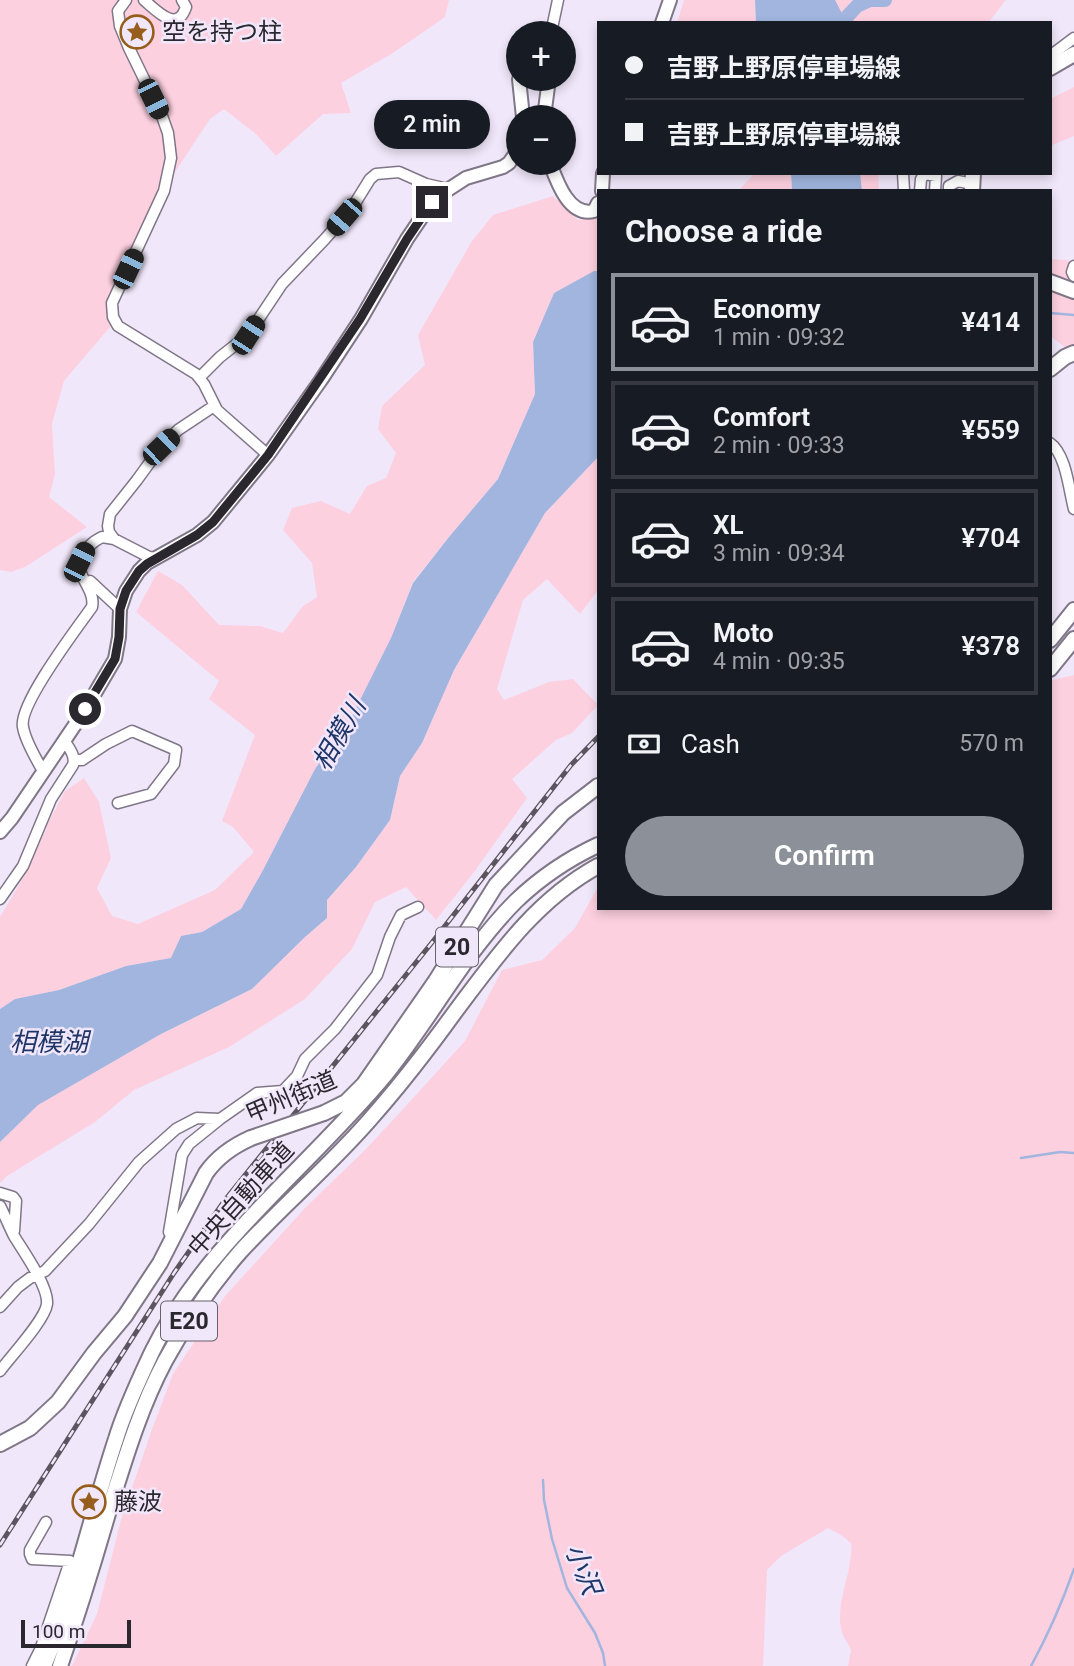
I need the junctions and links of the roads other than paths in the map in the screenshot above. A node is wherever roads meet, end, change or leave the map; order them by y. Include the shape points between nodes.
1 (126, 0) edge
2 (144, 0) edge
3 (182, 0) edge
4 (558, 0) edge
5 (670, 0) edge
6 (554, 21) edge
7 (663, 21) edge
8 (1074, 38) edge
9 (1052, 54) edge
10 (1074, 54) edge
11 (1052, 67) edge
12 (506, 165) edge
13 (556, 175) edge
14 (930, 175) edge
15 (972, 183) edge
16 (448, 189) junction
17 (935, 189) edge
18 (949, 189) edge
19 (597, 205) edge
20 (1074, 265) edge
21 (1074, 276) edge
22 (1052, 283) edge
23 (1074, 291) edge
24 (1074, 353) edge
25 (1052, 367) edge
26 (200, 377) junction
27 (214, 406) junction
28 (1052, 444) edge
29 (268, 455) junction
30 (1074, 509) edge
31 (114, 540) junction
32 (86, 548) junction
33 (156, 558) junction
34 (120, 609) junction
35 (1074, 611) edge
36 (1052, 638) edge
37 (1074, 639) edge
38 (1052, 666) edge
39 (64, 740) junction
40 (75, 760) junction
41 (43, 771) junction
42 (597, 787) edge
43 (118, 803) dead end
44 (0, 832) edge
45 (597, 846) edge
46 (597, 867) edge
47 (0, 899) edge
48 (418, 907) dead end
49 (220, 1119) junction
50 (0, 1193) edge
51 (0, 1206) edge
52 (13, 1234) junction
53 (173, 1239) junction
54 (38, 1275) junction
55 (0, 1307) edge
56 (0, 1371) edge
57 (0, 1444) edge
58 (46, 1522) dead end
59 (32, 1666) edge
60 (44, 1666) edge
61 (60, 1666) edge

1 - 26 street via 118,11 120,26 162,116 171,158 164,191 112,303 113,317 122,329
2 - 3 street via 171,19 183,14
4 - 6 street
5 - 7 main road
8 - 9 street
10 - 11 highway
12 - 16 main road
13 - 19 main road via 577,210 586,213
14 - 17 street via 936,176
15 - 18 street via 958,181
16 - 26 street via 399,172 376,174 352,208 282,284 248,335
16 - 29 main road via 425,211 360,319
20 - 21 street
22 - 23 highway
24 - 25 highway
26 - 27 street
27 - 29 street
27 - 31 street via 161,447 110,514 109,533
28 - 30 street via 1062,461
29 - 33 main road via 213,522
31 - 32 street via 102,537
31 - 33 street
32 - 34 street via 87,577
32 - 41 street via 79,569 92,592 92,607 23,715 22,726
33 - 34 main road via 139,571
34 - 39 main road via 115,659
35 - 36 highway
37 - 38 highway
39 - 40 street
39 - 41 main road
40 - 43 street via 132,731 176,750 174,764 151,794
40 - 47 street via 51,799 23,866
41 - 44 main road
42 - 53 highway, 甲州街道 / 20, bridge via 563,813 496,885 363,1084 346,1102 324,1113 228,1150 206,1173
45 - 60 highway, 中央自動車道 / E20 via 555,869 507,912 386,1074 235,1234 191,1289 154,1348 116,1437
46 - 61 highway, 中央自動車道 / E20 via 557,893 516,932 356,1137 239,1253 201,1302 140,1415
48 - 49 street via 401,915 377,975 335,1030 305,1059 297,1076 282,1091 257,1093
49 - 53 street via 189,1144 183,1155 169,1232
49 - 54 street via 197,1118 176,1129 138,1162 89,1224
50 - 52 street via 16,1201
51 - 52 street
52 - 54 street
53 - 57 highway, 甲州街道 / 20 via 125,1316 58,1402 30,1428
54 - 55 street via 18,1287
54 - 56 street via 47,1298 44,1314
58 - 59 street via 30,1550 32,1559 70,1561

